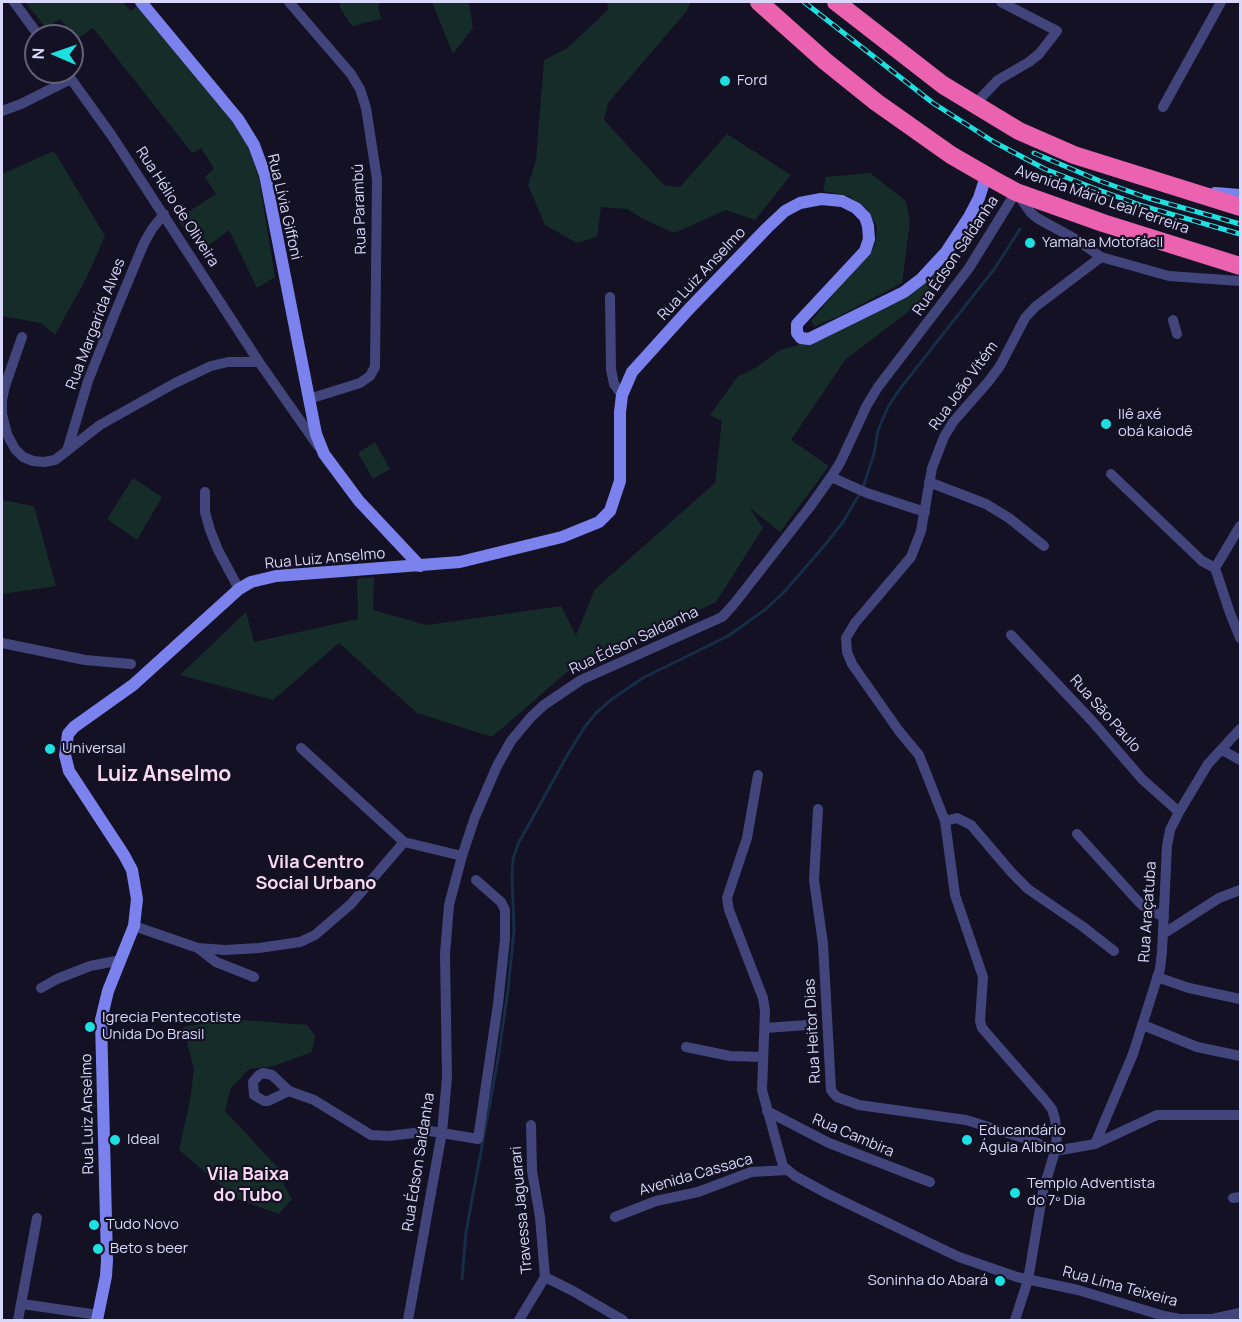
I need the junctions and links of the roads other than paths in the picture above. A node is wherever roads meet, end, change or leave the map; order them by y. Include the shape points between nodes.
1 (14, 2) edge
2 (141, 2) edge
3 (289, 2) edge
4 (759, 2) edge
5 (836, 2) edge
6 (1001, 2) edge
7 (1221, 2) edge
8 (30, 24) edge
9 (53, 84) edge
10 (74, 84) edge
11 (974, 105) junction
12 (1163, 107) dead end
13 (2, 111) edge
14 (986, 176) junction
15 (1016, 192) junction
16 (1192, 192) junction
17 (1240, 195) edge
18 (1240, 207) edge
19 (164, 214) junction
20 (1101, 257) junction
21 (1240, 266) edge
22 (1240, 281) edge
23 (610, 297) dead end
24 (1173, 320) dead end
25 (1177, 334) dead end
26 (22, 337) dead end
27 (259, 362) junction
28 (622, 395) junction
29 (309, 399) junction
30 (67, 452) junction
31 (324, 454) junction
32 (1111, 474) dead end
33 (831, 477) junction
34 (929, 482) junction
35 (205, 492) dead end
36 (925, 512) junction
37 (1240, 526) edge
38 (1044, 546) dead end
39 (420, 566) junction
40 (1215, 568) junction
41 (239, 589) junction
42 (1011, 634) dead end
43 (1240, 638) edge
44 (2, 643) edge
45 (132, 664) dead end
46 (1240, 729) edge
47 (301, 748) dead end
48 (1222, 750) junction
49 (1240, 760) edge
50 (758, 775) dead end
51 (818, 808) dead end
52 (1179, 812) junction
53 (945, 821) junction
54 (1077, 834) dead end
55 (404, 842) junction
56 (462, 856) junction
57 (476, 880) dead end
58 (1240, 890) edge
59 (1164, 917) junction
60 (134, 926) junction
61 (1163, 934) junction
62 (198, 948) junction
63 (1114, 951) dead end
64 (121, 960) junction
65 (254, 976) dead end
66 (1157, 977) junction
67 (41, 988) dead end
68 (1240, 999) edge
69 (807, 1025) dead end
70 (1143, 1025) junction
71 (765, 1028) junction
72 (686, 1047) dead end
73 (1240, 1056) edge
74 (763, 1057) junction
75 (289, 1091) dead end
76 (768, 1111) junction
77 (1240, 1115) edge
78 (531, 1125) dead end
79 (442, 1132) junction
80 (1095, 1144) junction
81 (1055, 1151) junction
82 (787, 1170) junction
83 (930, 1182) dead end
84 (615, 1217) dead end
85 (36, 1218) dead end
86 (545, 1277) junction
87 (1028, 1280) junction
88 (22, 1304) junction
89 (1240, 1312) edge
90 (97, 1318) edge
91 (1163, 1318) edge
92 (18, 1320) edge
93 (408, 1320) edge
94 (519, 1320) edge
95 (623, 1320) edge
96 (1014, 1320) edge

1 - 8 street
2 - 29 street, Rua Lívia Giffoni via 238,119 254,145 265,176
3 - 29 street, Rua Parambú via 360,89 377,179 375,367 360,383
4 - 14 highway, Avenida Mário Leal Ferreira via 876,102
5 - 11 highway
6 - 11 street via 1057,31 1039,54 998,80
7 - 12 street
9 - 13 street
10 - 19 street, Rua Hélio de Oliveira
11 - 16 highway via 1037,140 1074,155
14 - 15 highway, Avenida Mário Leal Ferreira
14 - 28 street, Rua Luiz Anselmo via 969,217 946,252 921,279 904,292 809,339 801,338 797,324 865,251 868,226 856,208 842,201 821,199 785,211 632,372
15 - 20 street via 1037,218
15 - 21 highway, Avenida Mário Leal Ferreira
15 - 33 street, Rua Édson Saldanha via 963,277 878,387
16 - 17 street
16 - 18 highway
19 - 27 street, Rua Hélio de Oliveira
19 - 30 street, Rua Margarida Alves via 136,263 88,381
20 - 22 street via 1169,276
20 - 34 street, Rua João Vitém via 1043,299 1025,318 1000,366 944,436
23 - 28 street via 611,369 614,384
24 - 25 street
26 - 30 street via 2,400 7,434 15,449 33,461 44,462
27 - 30 street via 228,362 175,382 100,425
27 - 31 street, Rua Hélio de Oliveira
28 - 39 street, Rua Luiz Anselmo via 620,481 610,511 599,522 562,537 481,558
29 - 31 street, Rua Lívia Giffoni
31 - 39 street, Rua Lívia Giffoni via 359,501
32 - 40 street via 1202,561
33 - 36 street
33 - 56 street, Rua Édson Saldanha via 722,617 581,680 531,717 511,741 485,790
34 - 36 street, Rua João Vitém
34 - 38 street via 986,504
35 - 41 street via 210,530
36 - 53 street, Rua João Vitém via 911,557 855,623 845,644 852,664 919,756
37 - 40 street
39 - 41 street, Rua Luiz Anselmo via 276,576
40 - 43 street
41 - 60 street, Rua Luiz Anselmo via 116,699 68,734 64,755 69,771 132,870 137,899
42 - 52 street, Rua São Paulo via 1142,778
44 - 45 street via 85,660
46 - 48 street, Rua Araçatuba
47 - 55 street
48 - 49 street
48 - 52 street, Rua Araçatuba via 1208,764
50 - 71 street via 747,838 727,898 763,998
51 - 81 street, Rua Heitor Dias via 814,880 824,952 834,1094 859,1105 966,1120
52 - 59 street, Rua Araçatuba via 1167,846
53 - 63 street via 957,818 971,825 1028,889
53 - 81 street, Rua João Vitém via 955,895 983,977 982,1028 1052,1109 1057,1136
54 - 59 street via 1142,905
55 - 56 street
55 - 62 street via 351,904 315,935 269,947
56 - 79 street, Rua Édson Saldanha via 447,920 447,1077
57 - 79 street via 505,910 498,1004 478,1138
58 - 61 street via 1219,898
59 - 61 street, Rua Araçatuba
60 - 62 street
60 - 64 street, Rua Luiz Anselmo
61 - 66 street, Rua Araçatuba
62 - 65 street via 216,962
64 - 67 street via 90,966
64 - 90 street, Rua Luiz Anselmo via 101,1020 107,1260
66 - 68 street
66 - 70 street, Rua Araçatuba
69 - 71 street
70 - 73 street via 1197,1047
70 - 80 street, Rua Araçatuba
71 - 74 street
72 - 74 street via 730,1056
74 - 76 street via 761,1082
75 - 79 street via 314,1100 371,1135
76 - 82 street
76 - 83 street, Rua Cambira via 829,1143
77 - 80 street via 1157,1115
78 - 86 street, Travessa Jaguarari via 532,1171
79 - 93 street, Rua Édson Saldanha
80 - 81 street
81 - 87 street, Rua João Vitém via 1043,1191
82 - 84 street, Avenida Cassaca via 751,1172
82 - 87 street, Rua Lima Teixeira via 950,1253
85 - 88 street
86 - 94 street, Travessa Jaguarari
86 - 95 street
87 - 91 street, Rua Lima Teixeira via 1078,1290
87 - 96 street, Rua João Vitém
88 - 90 street
88 - 92 street
89 - 91 street, Rua Lima Teixeira via 1212,1318

